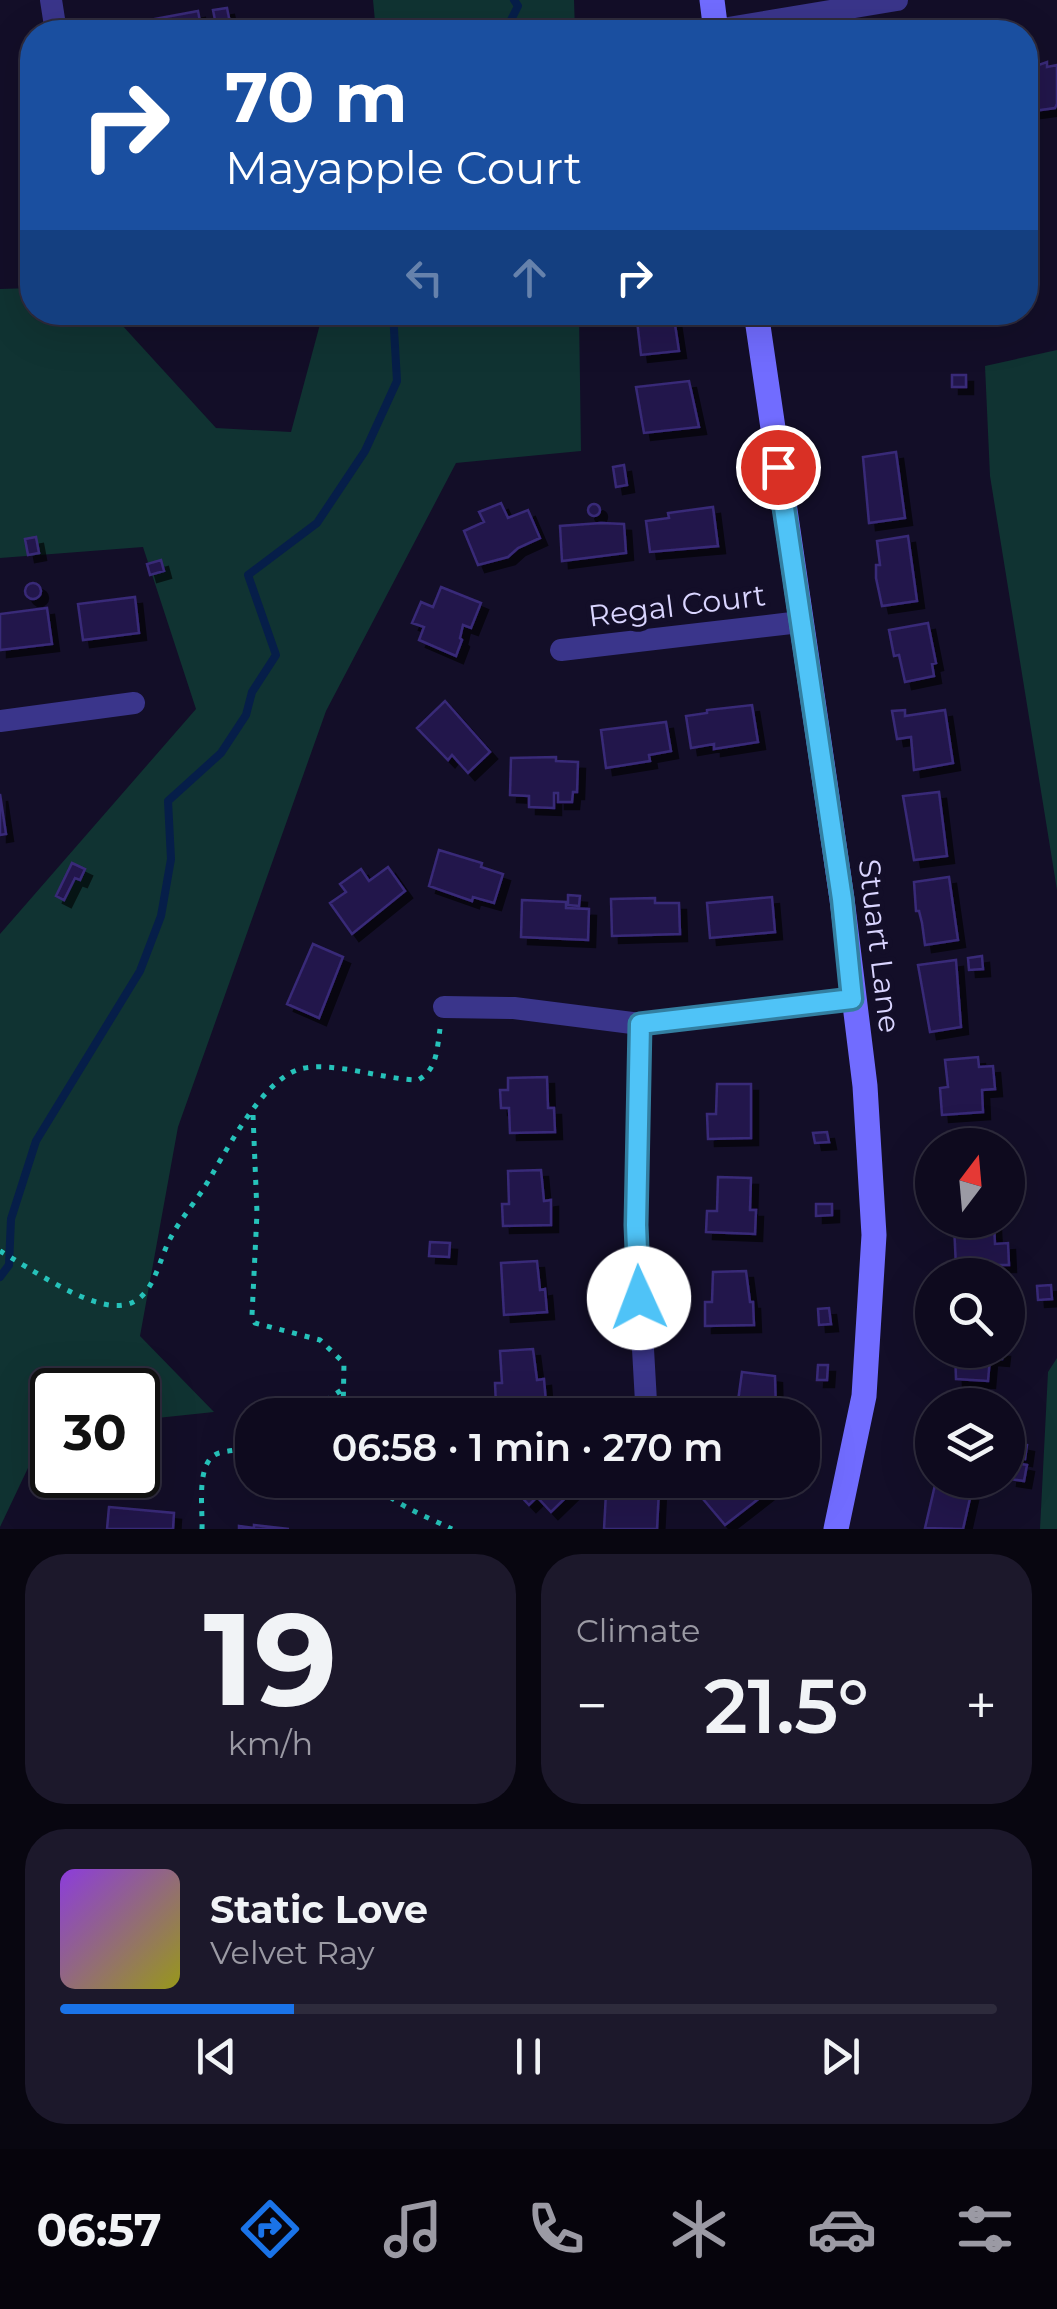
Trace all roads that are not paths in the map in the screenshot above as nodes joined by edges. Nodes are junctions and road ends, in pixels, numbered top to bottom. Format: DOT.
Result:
graph roads {
  1 [pos="897,0"];
  2 [pos="780,20"];
  3 [pos="758,325"];
  4 [pos="800,622"];
  5 [pos="561,650"];
  6 [pos="134,702"];
  7 [pos="0,721"];
  8 [pos="852,999"];
  9 [pos="444,1007"];
  10 [pos="640,1024"];
  11 [pos="646,1398"];
  12 [pos="836,1529"];
  1 -- 2 [label="street"];
  3 -- 4 [label="street, Stuart Lane"];
  4 -- 5 [label="street, Regal Court"];
  4 -- 8 [label="street, Stuart Lane"];
  6 -- 7 [label="street"];
  8 -- 10 [label="street"];
  8 -- 12 [label="street, Stuart Lane"];
  9 -- 10 [label="street"];
  10 -- 11 [label="street"];
}
